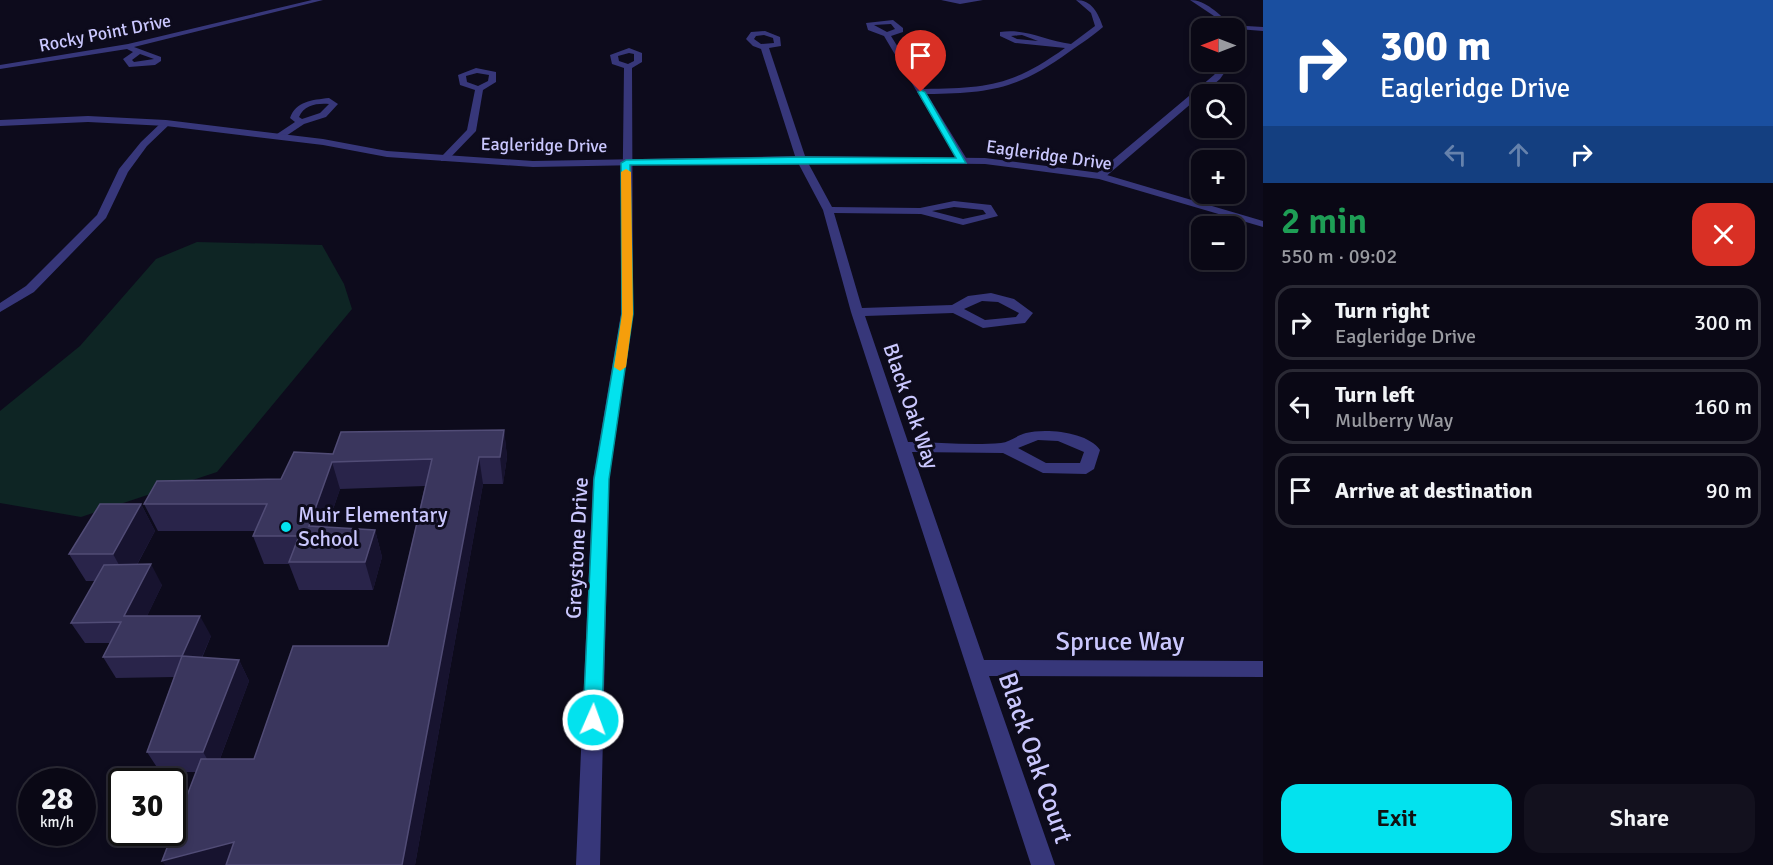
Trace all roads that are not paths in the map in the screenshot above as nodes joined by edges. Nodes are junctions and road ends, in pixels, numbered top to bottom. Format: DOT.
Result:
graph roads {
  1 [pos="320,0"];
  2 [pos="944,0"];
  3 [pos="980,0"];
  4 [pos="1079,0"];
  5 [pos="1193,0"];
  6 [pos="1220,18"];
  7 [pos="1245,28"];
  8 [pos="1263,29"];
  9 [pos="887,34"];
  10 [pos="1048,42"];
  11 [pos="128,46"];
  12 [pos="1070,46"];
  13 [pos="765,48"];
  14 [pos="137,53"];
  15 [pos="0,67"];
  16 [pos="628,67"];
  17 [pos="1221,72"];
  18 [pos="479,89"];
  19 [pos="921,92"];
  20 [pos="301,122"];
  21 [pos="0,123"];
  22 [pos="166,123"];
  23 [pos="280,136"];
  24 [pos="444,159"];
  25 [pos="801,159"];
  26 [pos="963,161"];
  27 [pos="626,163"];
  28 [pos="1100,176"];
  29 [pos="828,210"];
  30 [pos="921,211"];
  31 [pos="1263,224"];
  32 [pos="0,308"];
  33 [pos="955,309"];
  34 [pos="857,312"];
  35 [pos="904,447"];
  36 [pos="1005,448"];
  37 [pos="976,668"];
  38 [pos="1263,669"];
  39 [pos="588,865"];
  40 [pos="1043,865"];
  1 -- 11 [label="street, Rocky Point Drive"];
  2 -- 3 [label="street"];
  4 -- 12 [label="street"];
  5 -- 6 [label="street"];
  7 -- 8 [label="street"];
  9 -- 19 [label="street"];
  10 -- 10 [label="street"];
  10 -- 12 [label="street"];
  11 -- 14 [label="street"];
  11 -- 15 [label="street, Rocky Point Drive"];
  12 -- 19 [label="street"];
  13 -- 25 [label="street, Black Oak Way"];
  16 -- 27 [label="street, Greystone Drive"];
  17 -- 28 [label="street"];
  18 -- 24 [label="street"];
  19 -- 26 [label="street"];
  20 -- 23 [label="street"];
  21 -- 22 [label="street, Eagleridge Drive"];
  22 -- 23 [label="street, Eagleridge Drive"];
  22 -- 32 [label="street"];
  23 -- 24 [label="street, Eagleridge Drive"];
  24 -- 27 [label="street, Eagleridge Drive"];
  25 -- 26 [label="street, Eagleridge Drive"];
  25 -- 27 [label="street, Eagleridge Drive"];
  25 -- 29 [label="street, Black Oak Way"];
  26 -- 28 [label="street, Eagleridge Drive"];
  27 -- 39 [label="street, Greystone Drive"];
  28 -- 31 [label="street, Eagleridge Drive"];
  29 -- 30 [label="street"];
  29 -- 34 [label="street, Black Oak Way"];
  30 -- 30 [label="street"];
  33 -- 33 [label="street"];
  33 -- 34 [label="street"];
  34 -- 35 [label="street, Black Oak Way"];
  35 -- 36 [label="street"];
  35 -- 37 [label="street, Black Oak Way"];
  36 -- 36 [label="street"];
  37 -- 38 [label="street, Spruce Way"];
  37 -- 40 [label="street, Black Oak Court"];
}
